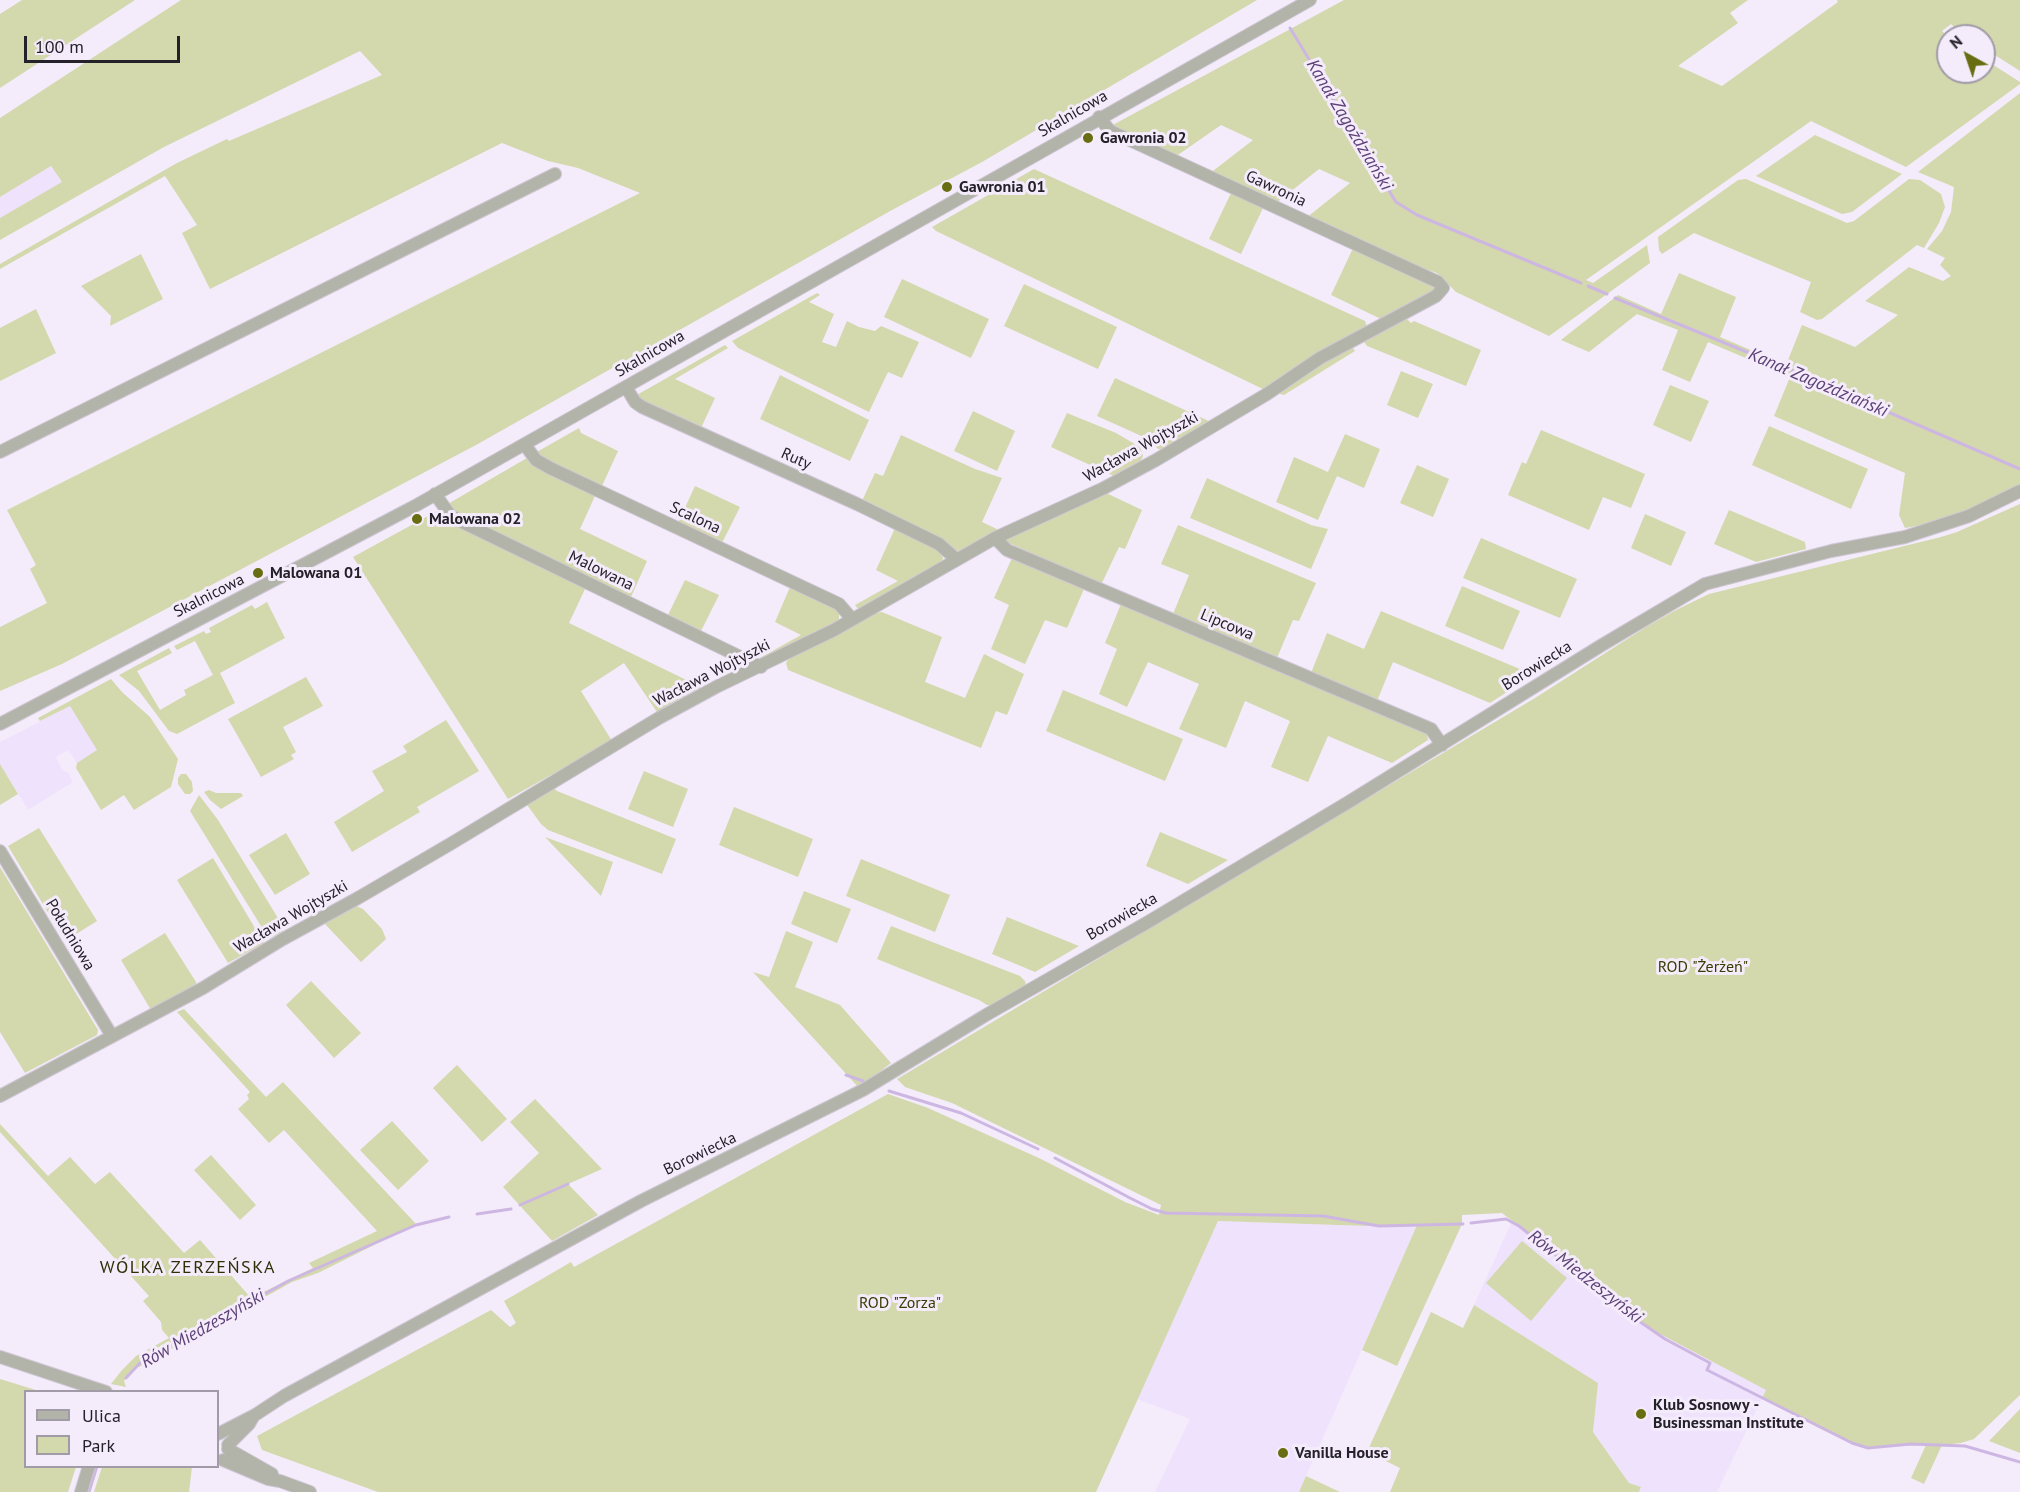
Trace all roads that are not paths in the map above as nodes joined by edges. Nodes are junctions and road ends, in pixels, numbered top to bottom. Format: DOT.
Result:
graph roads {
  1 [pos="1310,0"];
  2 [pos="1099,117"];
  3 [pos="555,174"];
  4 [pos="1443,288"];
  5 [pos="626,387"];
  6 [pos="525,445"];
  7 [pos="0,452"];
  8 [pos="2020,492"];
  9 [pos="435,494"];
  10 [pos="995,538"];
  11 [pos="956,559"];
  12 [pos="852,619"];
  13 [pos="761,667"];
  14 [pos="0,723"];
  15 [pos="1442,745"];
  16 [pos="0,851"];
  17 [pos="112,1036"];
  18 [pos="0,1096"];
  19 [pos="0,1357"];
  20 [pos="100,1390"];
  21 [pos="255,1415"];
  22 [pos="219,1432"];
  23 [pos="219,1434"];
  24 [pos="224,1454"];
  25 [pos="89,1468"];
  26 [pos="282,1485"];
  27 [pos="81,1492"];
  28 [pos="310,1492"];
  1 -- 2 [label="street, Skalnicowa"];
  2 -- 4 [label="street, Gawronia"];
  2 -- 5 [label="street, Skalnicowa"];
  3 -- 7 [label="street"];
  4 -- 10 [label="street, Wacława Wojtyszki"];
  5 -- 6 [label="street, Skalnicowa"];
  5 -- 11 [label="street, Ruty"];
  6 -- 9 [label="street, Skalnicowa"];
  6 -- 12 [label="street, Scalona"];
  8 -- 15 [label="street, Borowiecka"];
  9 -- 13 [label="street, Malowana"];
  9 -- 14 [label="street, Skalnicowa"];
  10 -- 11 [label="street, Wacława Wojtyszki"];
  10 -- 15 [label="street, Lipcowa"];
  11 -- 12 [label="street, Wacława Wojtyszki"];
  12 -- 13 [label="street, Wacława Wojtyszki"];
  13 -- 17 [label="street, Wacława Wojtyszki"];
  15 -- 21 [label="street, Borowiecka"];
  16 -- 17 [label="street, Południowa"];
  17 -- 18 [label="street, Wacława Wojtyszki"];
  19 -- 20 [label="street"];
  21 -- 22 [label="street, Borowiecka"];
  21 -- 24 [label="street, Borowiecka"];
  23 -- 24 [label="street"];
  24 -- 26 [label="street"];
  25 -- 27 [label="street"];
  26 -- 28 [label="street"];
}
